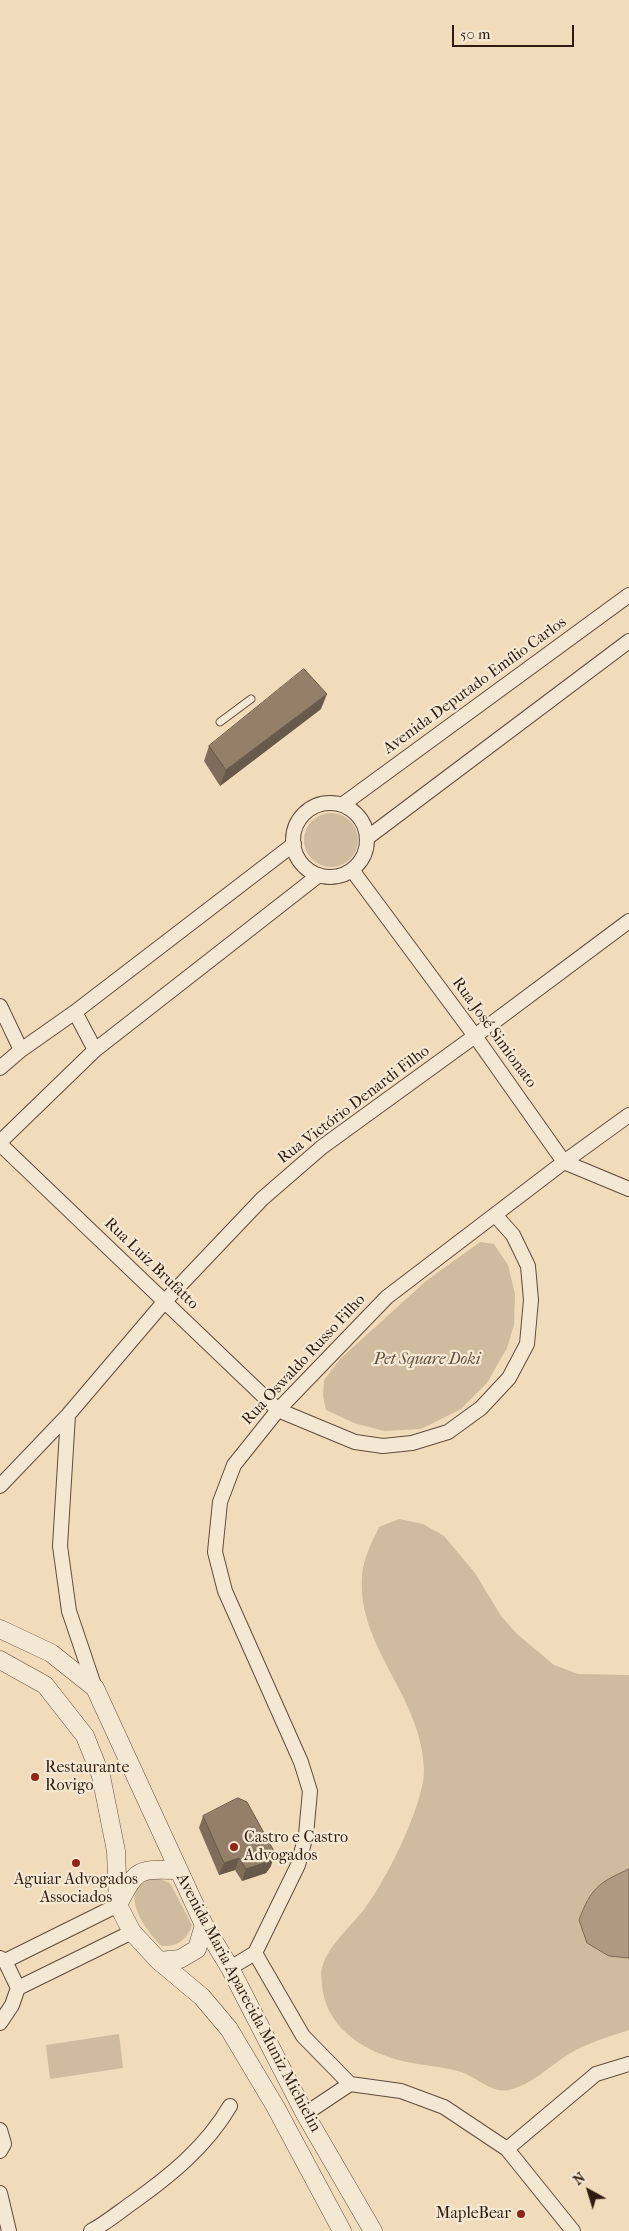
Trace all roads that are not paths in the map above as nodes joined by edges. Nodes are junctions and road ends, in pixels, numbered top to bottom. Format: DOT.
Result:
graph roads {
  1 [pos="629,595"];
  2 [pos="629,641"];
  3 [pos="251,699"];
  4 [pos="220,722"];
  5 [pos="342,805"];
  6 [pos="367,838"];
  7 [pos="294,844"];
  8 [pos="352,870"];
  9 [pos="319,875"];
  10 [pos="629,921"];
  11 [pos="0,1006"];
  12 [pos="75,1012"];
  13 [pos="475,1036"];
  14 [pos="21,1050"];
  15 [pos="95,1050"];
  16 [pos="0,1068"];
  17 [pos="629,1115"];
  18 [pos="0,1143"];
  19 [pos="564,1162"];
  20 [pos="629,1189"];
  21 [pos="496,1216"];
  22 [pos="165,1301"];
  23 [pos="278,1410"];
  24 [pos="68,1415"];
  25 [pos="0,1486"];
  26 [pos="0,1629"];
  27 [pos="0,1660"];
  28 [pos="95,1688"];
  29 [pos="178,1870"];
  30 [pos="118,1904"];
  31 [pos="204,1925"];
  32 [pos="132,1932"];
  33 [pos="256,1953"];
  34 [pos="3,1959"];
  35 [pos="159,1961"];
  36 [pos="230,1968"];
  37 [pos="18,1988"];
  38 [pos="0,2023"];
  39 [pos="629,2064"];
  40 [pos="350,2084"];
  41 [pos="230,2106"];
  42 [pos="305,2114"];
  43 [pos="0,2130"];
  44 [pos="507,2149"];
  45 [pos="0,2151"];
  46 [pos="0,2192"];
  47 [pos="9,2231"];
  48 [pos="91,2231"];
  49 [pos="342,2231"];
  50 [pos="373,2231"];
  51 [pos="573,2231"];
  1 -- 5 [label="street, Avenida Deputado Emílio Carlos"];
  2 -- 6 [label="street"];
  3 -- 4 [label="lane"];
  5 -- 6 [label="street"];
  5 -- 7 [label="street"];
  6 -- 8 [label="street"];
  7 -- 9 [label="street"];
  7 -- 12 [label="street"];
  8 -- 9 [label="street"];
  8 -- 13 [label="street, Rua José Simionato"];
  9 -- 15 [label="street"];
  10 -- 13 [label="street, Rua Victório Denardi Filho"];
  11 -- 14 [label="street"];
  12 -- 14 [label="street"];
  12 -- 15 [label="street"];
  13 -- 19 [label="street, Rua José Simionato"];
  13 -- 22 [label="street, Rua Victório Denardi Filho"];
  14 -- 16 [label="street"];
  15 -- 18 [label="street"];
  17 -- 19 [label="street, Rua Oswaldo Russo Filho"];
  18 -- 22 [label="street, Rua Luiz Brufatto"];
  19 -- 20 [label="street"];
  19 -- 21 [label="street, Rua Oswaldo Russo Filho"];
  21 -- 23 [label="street, Rua Oswaldo Russo Filho"];
  21 -- 23 [label="street"];
  22 -- 23 [label="street, Rua Luiz Brufatto"];
  22 -- 24 [label="street, Rua Victório Denardi Filho"];
  23 -- 33 [label="street, Rua Oswaldo Russo Filho"];
  24 -- 25 [label="street, Rua Victório Denardi Filho"];
  24 -- 28 [label="street"];
  26 -- 28 [label="street"];
  27 -- 30 [label="street, Avenida Maria Aparecida Muniz Michielin"];
  28 -- 29 [label="street, Avenida Maria Aparecida Muniz Michielin"];
  29 -- 30 [label="street"];
  29 -- 31 [label="street, Avenida Maria Aparecida Muniz Michielin"];
  30 -- 32 [label="street, Avenida Maria Aparecida Muniz Michielin"];
  30 -- 34 [label="street"];
  31 -- 35 [label="street"];
  31 -- 36 [label="street, Avenida Maria Aparecida Muniz Michielin"];
  32 -- 35 [label="street, Avenida Maria Aparecida Muniz Michielin"];
  32 -- 37 [label="street"];
  33 -- 36 [label="street"];
  33 -- 40 [label="street"];
  34 -- 37 [label="street"];
  35 -- 49 [label="street, Avenida Maria Aparecida Muniz Michielin"];
  36 -- 42 [label="street, Avenida Maria Aparecida Muniz Michielin"];
  37 -- 38 [label="street"];
  39 -- 44 [label="street"];
  40 -- 42 [label="street"];
  40 -- 44 [label="street"];
  41 -- 48 [label="street"];
  42 -- 50 [label="street, Avenida Maria Aparecida Muniz Michielin"];
  43 -- 45 [label="street"];
  44 -- 51 [label="street"];
  46 -- 47 [label="street"];
}
